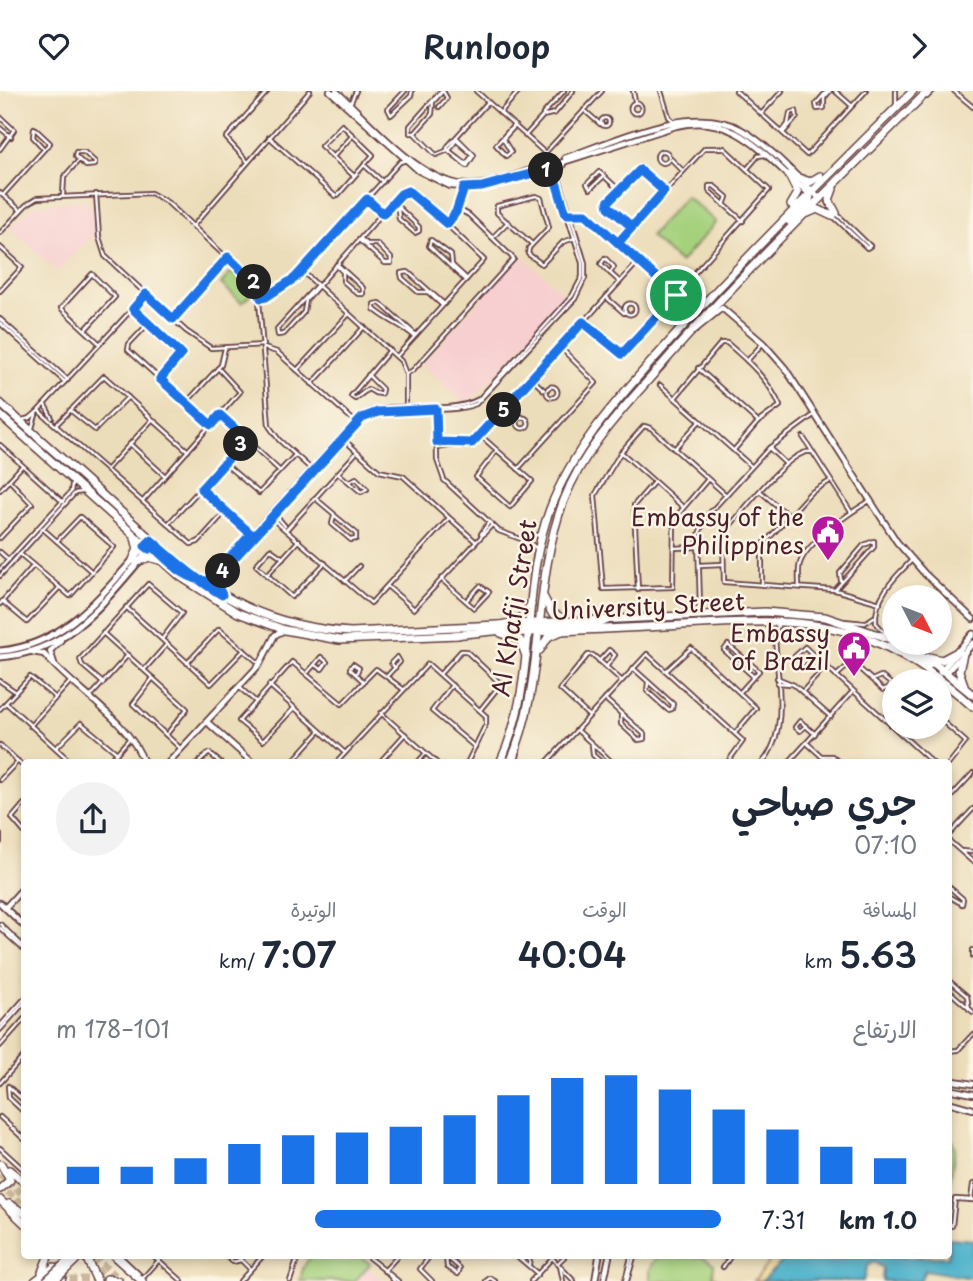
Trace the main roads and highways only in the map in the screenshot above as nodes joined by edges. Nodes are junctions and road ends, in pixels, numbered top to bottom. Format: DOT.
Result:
graph roads {
  1 [pos="913,91"];
  2 [pos="928,91"];
  3 [pos="863,140"];
  4 [pos="830,172"];
  5 [pos="838,179"];
  6 [pos="813,195"];
  7 [pos="787,213"];
  8 [pos="801,216"];
  9 [pos="770,247"];
  10 [pos="0,403"];
  11 [pos="0,415"];
  12 [pos="547,516"];
  13 [pos="115,519"];
  14 [pos="132,534"];
  15 [pos="150,543"];
  16 [pos="161,560"];
  17 [pos="135,561"];
  18 [pos="543,595"];
  19 [pos="533,601"];
  20 [pos="612,618"];
  21 [pos="570,621"];
  22 [pos="535,627"];
  23 [pos="499,629"];
  24 [pos="564,631"];
  25 [pos="973,633"];
  26 [pos="454,635"];
  27 [pos="882,636"];
  28 [pos="973,643"];
  29 [pos="0,651"];
  30 [pos="960,653"];
  31 [pos="922,655"];
  32 [pos="0,657"];
  33 [pos="537,657"];
  34 [pos="527,663"];
  35 [pos="932,669"];
  36 [pos="937,669"];
  37 [pos="945,669"];
  38 [pos="952,680"];
  39 [pos="952,685"];
  40 [pos="966,688"];
  41 [pos="533,690"];
  42 [pos="973,695"];
  43 [pos="973,708"];
  44 [pos="501,759"];
  45 [pos="512,759"];
  46 [pos="1,1163"];
  47 [pos="21,1180"];
  48 [pos="0,1189"];
  49 [pos="0,1199"];
  50 [pos="21,1211"];
  51 [pos="21,1220"];
  52 [pos="47,1259"];
  53 [pos="74,1259"];
  54 [pos="74,1259"];
  55 [pos="75,1259"];
  56 [pos="87,1259"];
  57 [pos="123,1259"];
  58 [pos="107,1279"];
  59 [pos="144,1280"];
  60 [pos="34,1281"];
  61 [pos="46,1281"];
  62 [pos="54,1281"];
  63 [pos="61,1281"];
  64 [pos="97,1281"];
  65 [pos="118,1281"];
  1 -- 3 [label="main road, Al Khafji Street"];
  2 -- 5 [label="main road, Al Khafji Street"];
  3 -- 4 [label="main road, Al Khafji Street"];
  3 -- 6 [label="main road"];
  4 -- 6 [label="main road, Al Khafji Street"];
  4 -- 7 [label="main road"];
  5 -- 6 [label="main road, Al Khafji Street"];
  5 -- 8 [label="main road"];
  6 -- 7 [label="main road, Al Khafji Street"];
  6 -- 8 [label="main road, Al Khafji Street"];
  6 -- 9 [label="main road"];
  7 -- 12 [label="main road, Al Khafji Street"];
  8 -- 9 [label="main road, Al Khafji Street"];
  9 -- 18 [label="main road, Al Khafji Street"];
  10 -- 15 [label="main road, University Street"];
  11 -- 13 [label="main road, University Street"];
  12 -- 19 [label="main road, Al Khafji Street"];
  12 -- 22 [label="main road"];
  13 -- 14 [label="main road, University Street"];
  13 -- 15 [label="main road"];
  14 -- 15 [label="main road, University Street"];
  14 -- 17 [label="main road"];
  15 -- 16 [label="main road, University Street"];
  15 -- 17 [label="main road"];
  15 -- 23 [label="main road, University Street"];
  16 -- 17 [label="main road"];
  16 -- 26 [label="main road, University Street"];
  17 -- 29 [label="main road"];
  17 -- 32 [label="main road"];
  18 -- 21 [label="main road"];
  18 -- 22 [label="main road, Al Khafji Street"];
  19 -- 22 [label="main road, Al Khafji Street"];
  19 -- 23 [label="main road"];
  20 -- 21 [label="main road, University Street"];
  20 -- 22 [label="main road"];
  20 -- 27 [label="main road, University Street"];
  21 -- 22 [label="main road, University Street"];
  22 -- 23 [label="main road, University Street"];
  22 -- 24 [label="main road, University Street"];
  22 -- 26 [label="main road"];
  22 -- 33 [label="main road, Al Khafji Street"];
  22 -- 34 [label="main road, Al Khafji Street"];
  22 -- 41 [label="main road"];
  23 -- 26 [label="main road, University Street"];
  23 -- 34 [label="main road"];
  24 -- 33 [label="main road"];
  24 -- 35 [label="main road, University Street"];
  25 -- 30 [label="main road"];
  28 -- 30 [label="main road"];
  30 -- 31 [label="main road"];
  30 -- 37 [label="main road"];
  30 -- 40 [label="main road"];
  31 -- 36 [label="main road, University Street"];
  33 -- 41 [label="main road, Al Khafji Street"];
  34 -- 44 [label="main road, Al Khafji Street"];
  38 -- 40 [label="main road, University Street"];
  39 -- 43 [label="main road, University Street"];
  40 -- 42 [label="main road, University Street"];
  41 -- 45 [label="main road, Al Khafji Street"];
  46 -- 47 [label="main road"];
  46 -- 48 [label="main road"];
  49 -- 50 [label="main road"];
  49 -- 51 [label="main road"];
  52 -- 60 [label="main road"];
  53 -- 61 [label="main road, bridge"];
  54 -- 62 [label="main road, bridge"];
  55 -- 63 [label="main road"];
  56 -- 64 [label="main road"];
  57 -- 59 [label="main road"];
  58 -- 65 [label="main road"];
  60 -- 63 [label="main road"];
}
